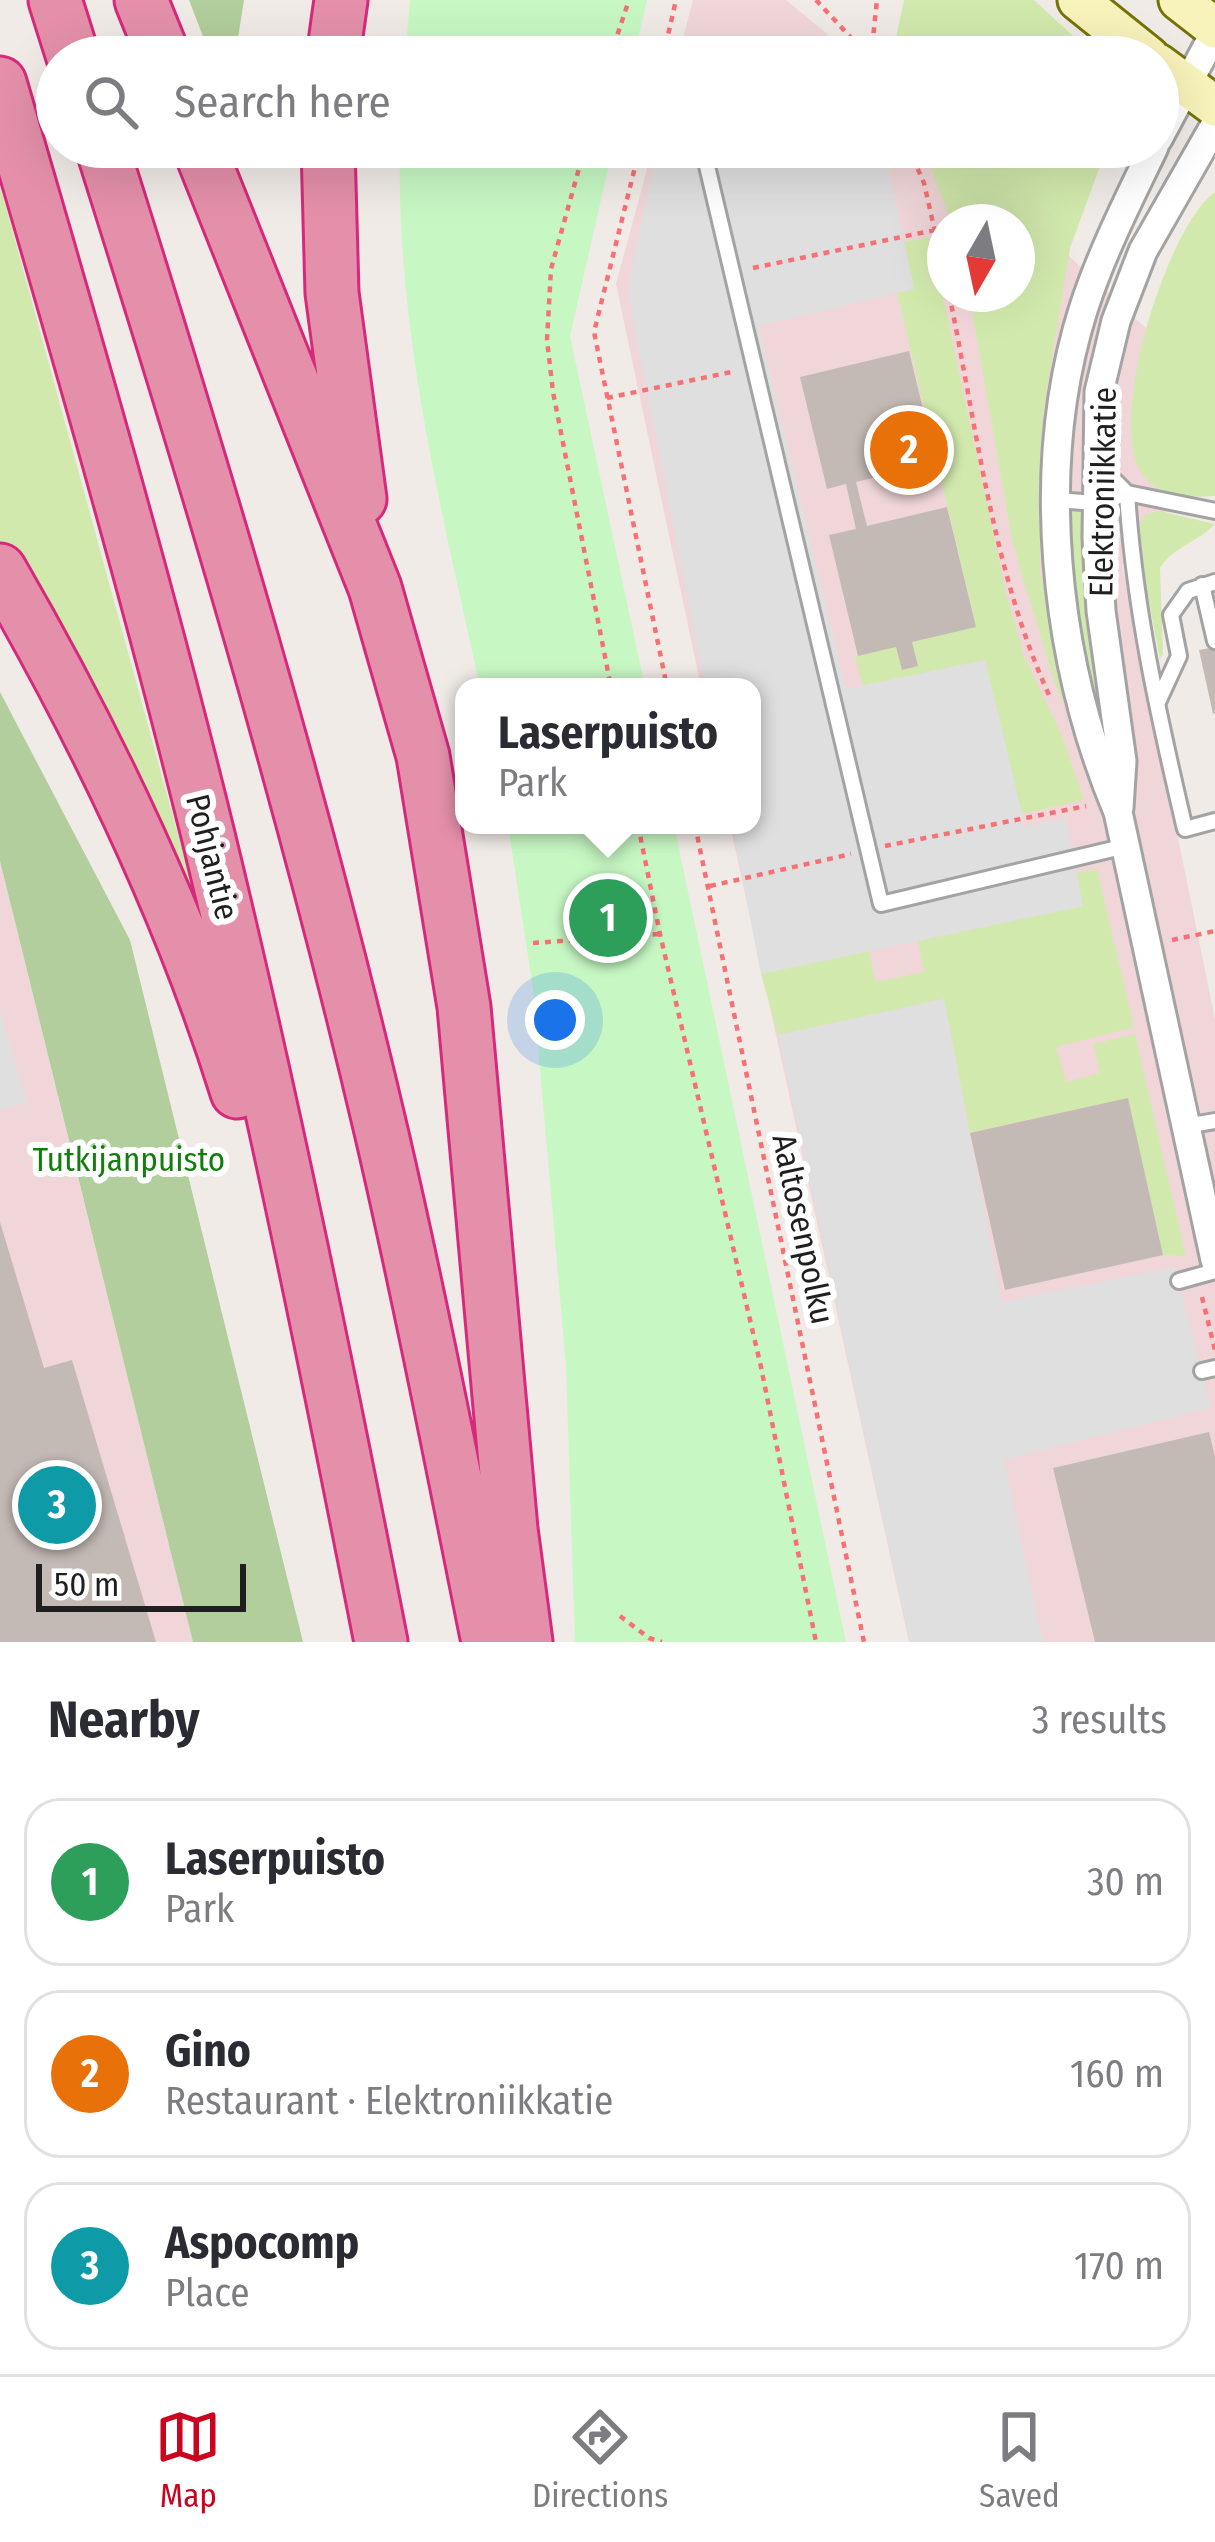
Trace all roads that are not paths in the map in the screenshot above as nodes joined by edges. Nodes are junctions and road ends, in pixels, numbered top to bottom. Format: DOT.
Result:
graph roads {
  1 [pos="55,0"];
  2 [pos="141,0"];
  3 [pos="341,0"];
  4 [pos="1078,0"];
  5 [pos="1179,0"];
  6 [pos="1215,30"];
  7 [pos="66,36"];
  8 [pos="156,36"];
  9 [pos="337,36"];
  10 [pos="1123,36"];
  11 [pos="0,83"];
  12 [pos="1187,85"];
  13 [pos="1215,125"];
  14 [pos="109,168"];
  15 [pos="208,168"];
  16 [pos="329,168"];
  17 [pos="708,168"];
  18 [pos="1145,168"];
  19 [pos="1098,464"];
  20 [pos="1127,493"];
  21 [pos="1055,500"];
  22 [pos="1097,503"];
  23 [pos="1215,511"];
  24 [pos="0,570"];
  25 [pos="1208,584"];
  26 [pos="375,588"];
  27 [pos="1215,641"];
  28 [pos="1156,705"];
  29 [pos="1105,808"];
  30 [pos="1215,821"];
  31 [pos="1126,846"];
  32 [pos="1215,1120"];
  33 [pos="1186,1126"];
  34 [pos="1208,1187"];
  35 [pos="1215,1260"];
  36 [pos="1215,1271"];
  37 [pos="1179,1281"];
  38 [pos="342,1444"];
  39 [pos="381,1642"];
  40 [pos="488,1642"];
  41 [pos="526,1642"];
  1 -- 7 [label="highway"];
  2 -- 8 [label="highway"];
  3 -- 9 [label="highway"];
  4 -- 10 [label="main road"];
  5 -- 6 [label="main road"];
  6 -- 12 [label="street, Elektroniikkatie"];
  11 -- 38 [label="highway, Pohjantie"];
  13 -- 19 [label="street, Elektroniikkatie"];
  14 -- 40 [label="highway"];
  15 -- 26 [label="highway"];
  16 -- 26 [label="highway"];
  17 -- 31 [label="lane"];
  18 -- 21 [label="street, Elektroniikkatie"];
  19 -- 20 [label="lane"];
  19 -- 22 [label="street, Elektroniikkatie"];
  20 -- 22 [label="lane"];
  20 -- 23 [label="lane"];
  20 -- 28 [label="lane"];
  21 -- 22 [label="lane"];
  21 -- 29 [label="street, Elektroniikkatie"];
  22 -- 29 [label="street, Elektroniikkatie"];
  24 -- 38 [label="highway"];
  25 -- 27 [label="lane"];
  25 -- 28 [label="lane"];
  26 -- 41 [label="highway"];
  28 -- 30 [label="lane"];
  29 -- 31 [label="street, Elektroniikkatie"];
  31 -- 33 [label="street, Elektroniikkatie"];
  32 -- 33 [label="lane"];
  33 -- 34 [label="street, Elektroniikkatie"];
  34 -- 35 [label="street, Elektroniikkatie"];
  36 -- 37 [label="lane"];
  38 -- 39 [label="highway, Pohjantie"];
}
